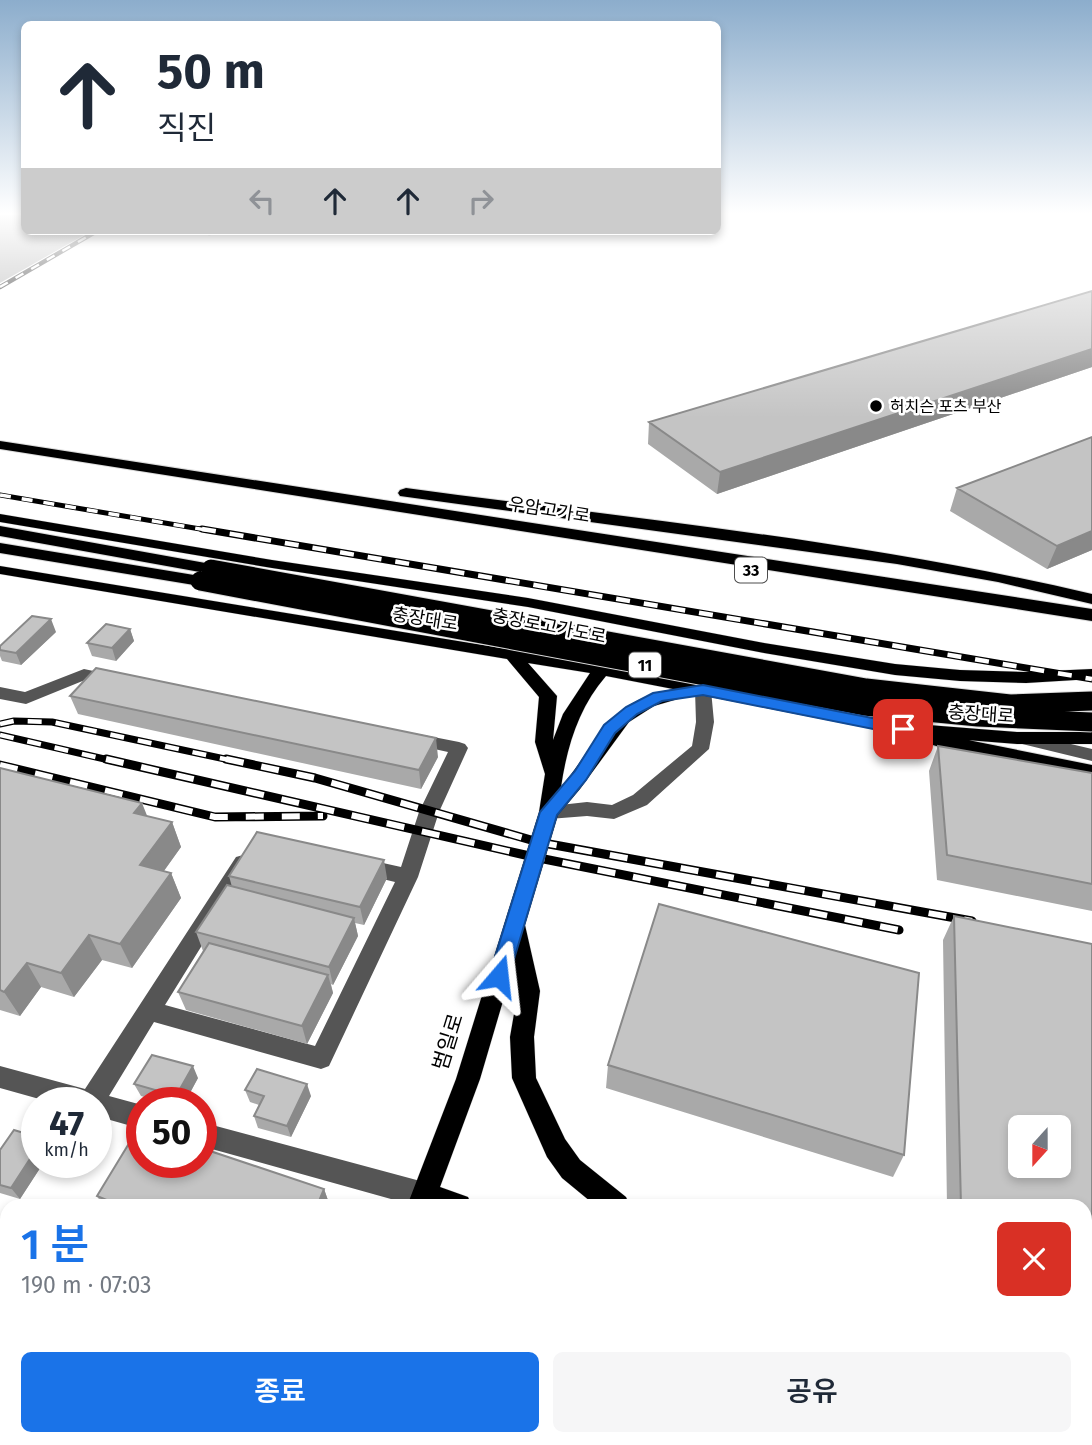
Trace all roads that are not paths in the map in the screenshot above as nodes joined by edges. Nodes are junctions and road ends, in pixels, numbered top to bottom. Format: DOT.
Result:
graph roads {
  1 [pos="0,435"];
  2 [pos="0,445"];
  3 [pos="318,489"];
  4 [pos="0,518"];
  5 [pos="23,522"];
  6 [pos="0,531"];
  7 [pos="0,548"];
  8 [pos="0,570"];
  9 [pos="206,575"];
  10 [pos="1092,601"];
  11 [pos="571,611"];
  12 [pos="1092,615"];
  13 [pos="1092,625"];
  14 [pos="666,630"];
  15 [pos="511,654"];
  16 [pos="556,662"];
  17 [pos="602,670"];
  18 [pos="1092,674"];
  19 [pos="124,682"];
  20 [pos="703,690"];
  21 [pos="0,693"];
  22 [pos="1092,701"];
  23 [pos="1092,722"];
  24 [pos="903,729"];
  25 [pos="392,734"];
  26 [pos="1017,738"];
  27 [pos="1092,738"];
  28 [pos="1092,755"];
  29 [pos="552,771"];
  30 [pos="1092,773"];
  31 [pos="549,812"];
  32 [pos="256,842"];
  33 [pos="344,862"];
  34 [pos="408,877"];
  35 [pos="515,924"];
  36 [pos="149,1011"];
  37 [pos="0,1077"];
  38 [pos="36,1087"];
  39 [pos="100,1087"];
  40 [pos="217,1139"];
  41 [pos="419,1199"];
  42 [pos="422,1199"];
  43 [pos="608,1199"];
  1 -- 3 [label="highway, 우암고가로"];
  2 -- 3 [label="highway, 우암고가로"];
  3 -- 10 [label="highway, 우암고가로"];
  3 -- 10 [label="highway"];
  3 -- 12 [label="highway, 우암고가로"];
  3 -- 13 [label="highway, 33"];
  4 -- 5 [label="highway"];
  5 -- 11 [label="main road, 충장대로"];
  6 -- 9 [label="highway, 충장로고가도로 / 11"];
  7 -- 9 [label="highway, 충장로고가도로 / 11"];
  8 -- 15 [label="main road, 충장대로"];
  9 -- 22 [label="highway, 충장로고가도로 / 11, bridge"];
  9 -- 23 [label="highway, 충장로고가도로 / 11, bridge"];
  11 -- 14 [label="main road, 충장대로"];
  11 -- 16 [label="main road"];
  14 -- 17 [label="main road"];
  14 -- 18 [label="main road, 충장대로"];
  15 -- 16 [label="main road, 충장대로"];
  15 -- 29 [label="main road"];
  16 -- 17 [label="main road, 충장대로"];
  17 -- 20 [label="main road, 충장대로"];
  17 -- 29 [label="main road"];
  19 -- 21 [label="street"];
  20 -- 24 [label="main road, 충장대로"];
  20 -- 31 [label="main road"];
  20 -- 31 [label="street"];
  24 -- 26 [label="main road, 충장대로"];
  24 -- 30 [label="highway"];
  25 -- 34 [label="street"];
  26 -- 27 [label="main road, 충장대로"];
  26 -- 28 [label="street"];
  29 -- 31 [label="main road"];
  31 -- 35 [label="main road, 범일로"];
  32 -- 36 [label="street"];
  33 -- 34 [label="street"];
  34 -- 36 [label="street"];
  35 -- 42 [label="main road, 범일로"];
  35 -- 43 [label="main road"];
  36 -- 39 [label="street"];
  37 -- 38 [label="street"];
  40 -- 41 [label="street"];
}
